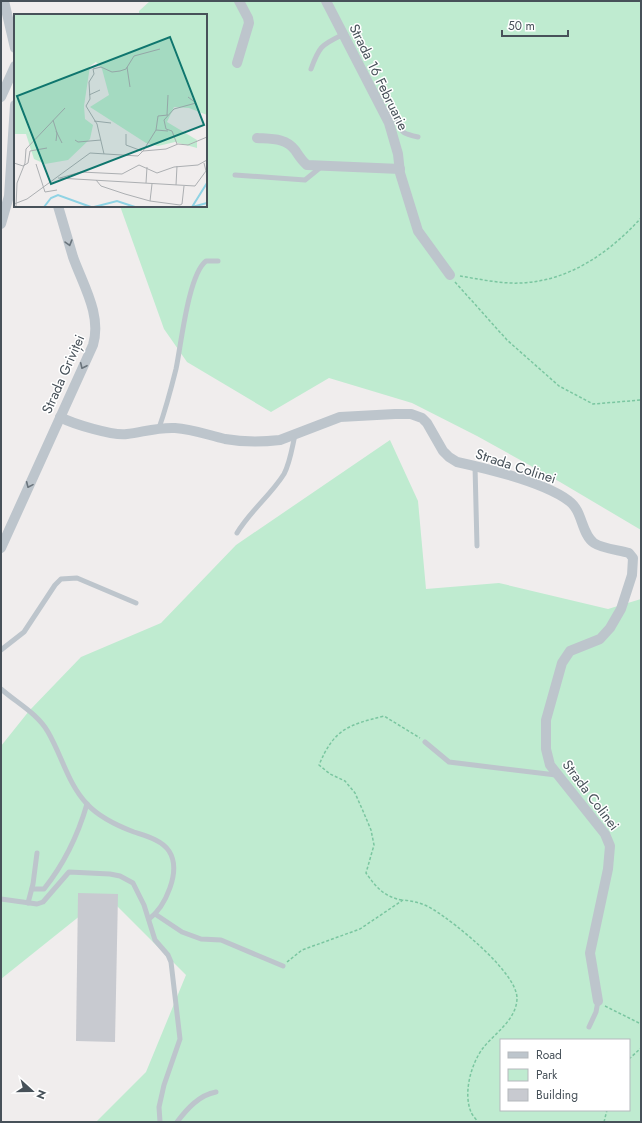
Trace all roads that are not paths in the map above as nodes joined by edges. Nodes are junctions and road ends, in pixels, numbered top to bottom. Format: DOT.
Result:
graph roads {
  1 [pos="4,1"];
  2 [pos="239,1"];
  3 [pos="326,1"];
  4 [pos="342,35"];
  5 [pos="14,44"];
  6 [pos="237,63"];
  7 [pos="14,68"];
  8 [pos="310,69"];
  9 [pos="1,97"];
  10 [pos="383,113"];
  11 [pos="14,120"];
  12 [pos="418,137"];
  13 [pos="257,138"];
  14 [pos="322,166"];
  15 [pos="400,169"];
  16 [pos="234,175"];
  17 [pos="58,207"];
  18 [pos="1,224"];
  19 [pos="218,261"];
  20 [pos="450,275"];
  21 [pos="60,417"];
  22 [pos="159,428"];
  23 [pos="295,434"];
  24 [pos="475,466"];
  25 [pos="237,533"];
  26 [pos="477,546"];
  27 [pos="1,548"];
  28 [pos="136,602"];
  29 [pos="1,650"];
  30 [pos="1,689"];
  31 [pos="425,742"];
  32 [pos="556,775"];
  33 [pos="87,804"];
  34 [pos="37,853"];
  35 [pos="32,889"];
  36 [pos="1,899"];
  37 [pos="28,903"];
  38 [pos="155,914"];
  39 [pos="148,919"];
  40 [pos="283,966"];
  41 [pos="598,1001"];
  42 [pos="589,1027"];
  43 [pos="216,1092"];
  44 [pos="160,1122"];
  45 [pos="177,1122"];
  1 -- 5 [label="street"];
  2 -- 6 [label="street"];
  3 -- 4 [label="street, Strada 16 Februarie"];
  4 -- 8 [label="lane"];
  4 -- 10 [label="street, Strada 16 Februarie"];
  7 -- 9 [label="street"];
  10 -- 12 [label="lane"];
  10 -- 15 [label="street, Strada 16 Februarie"];
  11 -- 18 [label="street"];
  13 -- 14 [label="street"];
  14 -- 15 [label="street"];
  14 -- 16 [label="lane"];
  15 -- 20 [label="street, Strada 16 Februarie"];
  17 -- 21 [label="street, Strada Griviței, one-way"];
  19 -- 22 [label="lane"];
  21 -- 22 [label="street, Strada Colinei"];
  21 -- 27 [label="street, Strada Griviței, one-way"];
  22 -- 23 [label="street, Strada Colinei"];
  23 -- 24 [label="street, Strada Colinei"];
  23 -- 25 [label="lane"];
  24 -- 26 [label="lane"];
  24 -- 32 [label="street, Strada Colinei"];
  28 -- 29 [label="lane"];
  30 -- 33 [label="lane"];
  31 -- 32 [label="lane"];
  32 -- 41 [label="street, Strada Colinei"];
  33 -- 35 [label="lane"];
  33 -- 38 [label="lane"];
  34 -- 35 [label="lane"];
  35 -- 37 [label="lane"];
  36 -- 37 [label="lane"];
  37 -- 39 [label="lane"];
  38 -- 39 [label="lane"];
  38 -- 40 [label="lane"];
  39 -- 44 [label="lane"];
  41 -- 42 [label="lane"];
  43 -- 45 [label="lane"];
}
